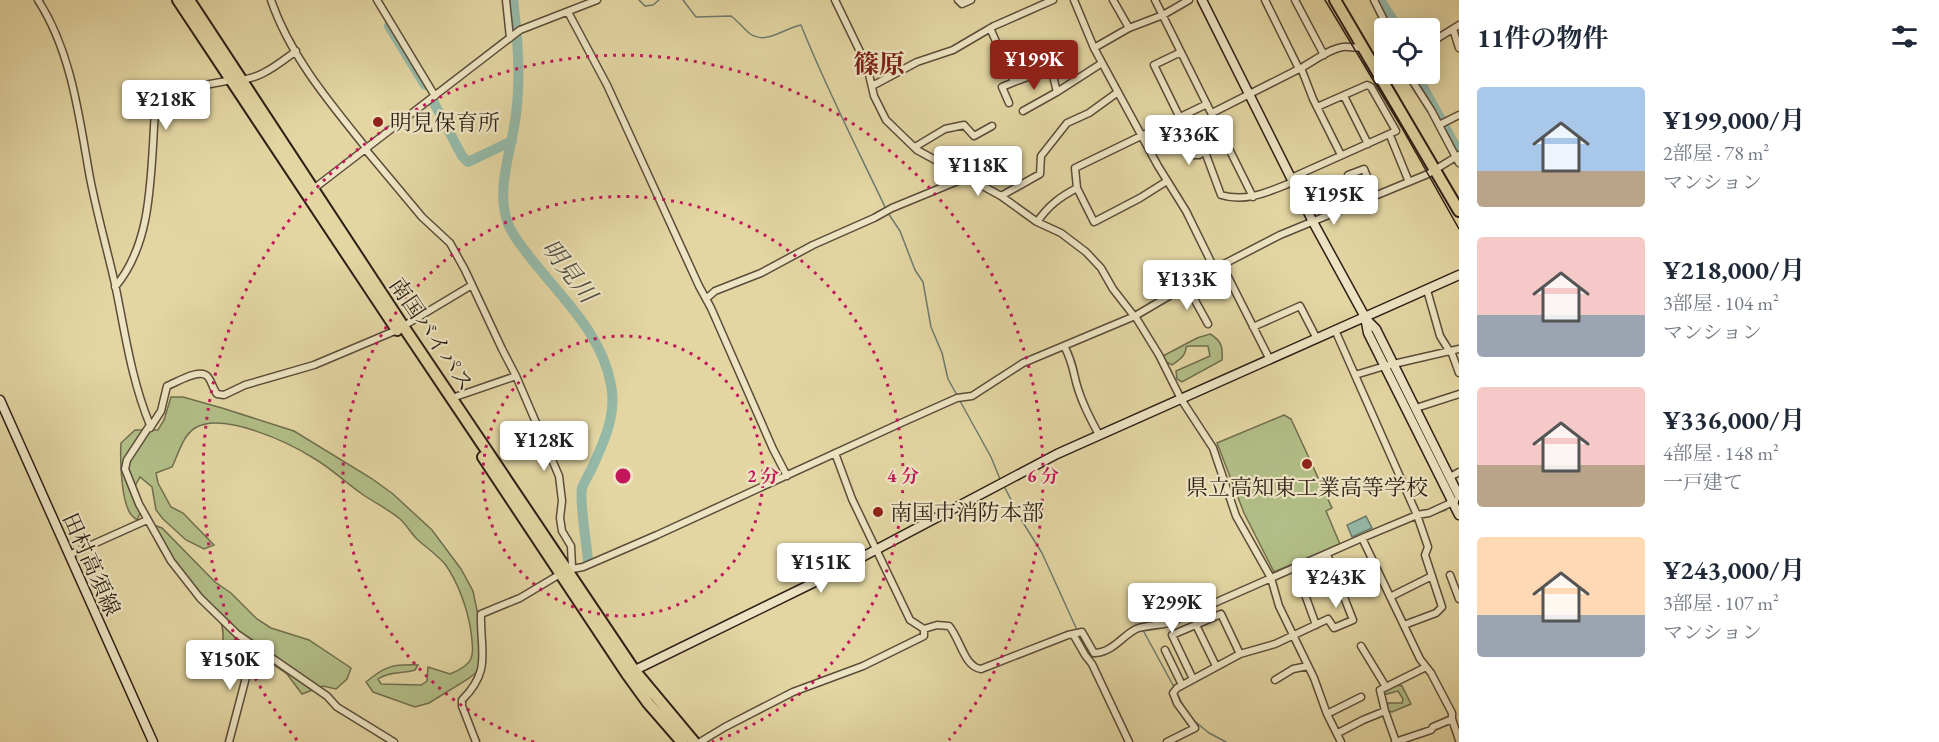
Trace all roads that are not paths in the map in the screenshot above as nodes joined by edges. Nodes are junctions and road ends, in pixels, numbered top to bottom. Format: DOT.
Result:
graph roads {
  1 [pos="38,0"];
  2 [pos="178,0"];
  3 [pos="189,0"];
  4 [pos="272,0"];
  5 [pos="377,0"];
  6 [pos="507,0"];
  7 [pos="597,0"];
  8 [pos="835,0"];
  9 [pos="958,0"];
  10 [pos="971,0"];
  11 [pos="1053,0"];
  12 [pos="1074,0"];
  13 [pos="1113,0"];
  14 [pos="1155,0"];
  15 [pos="1189,0"];
  16 [pos="1202,0"];
  17 [pos="1265,0"];
  18 [pos="1295,0"];
  19 [pos="1335,0"];
  20 [pos="1374,0"];
  21 [pos="568,12"];
  22 [pos="1163,15"];
  23 [pos="1383,18"];
  24 [pos="1456,27"];
  25 [pos="990,28"];
  26 [pos="1128,28"];
  27 [pos="512,37"];
  28 [pos="1440,37"];
  29 [pos="1363,47"];
  30 [pos="1094,48"];
  31 [pos="1459,48"];
  32 [pos="296,51"];
  33 [pos="1181,52"];
  34 [pos="1324,55"];
  35 [pos="1102,63"];
  36 [pos="1300,68"];
  37 [pos="237,81"];
  38 [pos="1014,82"];
  39 [pos="1414,84"];
  40 [pos="873,86"];
  41 [pos="1057,92"];
  42 [pos="1118,93"];
  43 [pos="1249,93"];
  44 [pos="435,96"];
  45 [pos="1344,96"];
  46 [pos="1009,103"];
  47 [pos="1207,104"];
  48 [pos="1317,107"];
  49 [pos="1023,111"];
  50 [pos="1212,113"];
  51 [pos="1459,115"];
  52 [pos="1180,118"];
  53 [pos="1168,124"];
  54 [pos="1439,125"];
  55 [pos="992,126"];
  56 [pos="1142,136"];
  57 [pos="1391,138"];
  58 [pos="1225,140"];
  59 [pos="1368,144"];
  60 [pos="915,147"];
  61 [pos="367,149"];
  62 [pos="1205,152"];
  63 [pos="1341,155"];
  64 [pos="1458,158"];
  65 [pos="1436,169"];
  66 [pos="1348,175"];
  67 [pos="965,178"];
  68 [pos="1167,180"];
  69 [pos="1292,180"];
  70 [pos="1410,182"];
  71 [pos="1077,188"];
  72 [pos="310,192"];
  73 [pos="1001,196"];
  74 [pos="1375,196"];
  75 [pos="1253,197"];
  76 [pos="1459,210"];
  77 [pos="1037,222"];
  78 [pos="1313,222"];
  79 [pos="1222,265"];
  80 [pos="1215,270"];
  81 [pos="1459,276"];
  82 [pos="472,285"];
  83 [pos="1187,286"];
  84 [pos="115,287"];
  85 [pos="1427,290"];
  86 [pos="706,299"];
  87 [pos="1135,316"];
  88 [pos="1365,317"];
  89 [pos="1208,324"];
  90 [pos="1253,327"];
  91 [pos="400,328"];
  92 [pos="1335,330"];
  93 [pos="1317,339"];
  94 [pos="1065,345"];
  95 [pos="1459,349"];
  96 [pos="1450,351"];
  97 [pos="1270,360"];
  98 [pos="1389,365"];
  99 [pos="1459,373"];
  100 [pos="1355,375"];
  101 [pos="516,376"];
  102 [pos="1459,394"];
  103 [pos="452,398"];
  104 [pos="1180,399"];
  105 [pos="0,400"];
  106 [pos="1416,408"];
  107 [pos="150,428"];
  108 [pos="1099,435"];
  109 [pos="835,453"];
  110 [pos="1459,472"];
  111 [pos="787,476"];
  112 [pos="1450,477"];
  113 [pos="1457,499"];
  114 [pos="1417,515"];
  115 [pos="1459,515"];
  116 [pos="147,520"];
  117 [pos="1362,538"];
  118 [pos="876,549"];
  119 [pos="1327,554"];
  120 [pos="69,555"];
  121 [pos="1295,567"];
  122 [pos="566,570"];
  123 [pos="1450,575"];
  124 [pos="1432,576"];
  125 [pos="1271,578"];
  126 [pos="1390,597"];
  127 [pos="1459,599"];
  128 [pos="1196,625"];
  129 [pos="1316,625"];
  130 [pos="1404,625"];
  131 [pos="924,629"];
  132 [pos="1073,634"];
  133 [pos="1293,636"];
  134 [pos="1361,646"];
  135 [pos="254,647"];
  136 [pos="1165,650"];
  137 [pos="1240,654"];
  138 [pos="1216,666"];
  139 [pos="1308,666"];
  140 [pos="1426,667"];
  141 [pos="631,672"];
  142 [pos="1193,679"];
  143 [pos="1275,680"];
  144 [pos="1182,685"];
  145 [pos="1386,687"];
  146 [pos="1361,697"];
  147 [pos="1385,711"];
  148 [pos="1327,714"];
  149 [pos="1455,714"];
  150 [pos="1338,733"];
  151 [pos="1459,740"];
  152 [pos="153,742"];
  153 [pos="229,742"];
  154 [pos="394,742"];
  155 [pos="476,742"];
  156 [pos="682,742"];
  157 [pos="694,742"];
  158 [pos="700,742"];
  159 [pos="1129,742"];
  160 [pos="1167,742"];
  161 [pos="1341,742"];
  162 [pos="1396,742"];
  1 -- 84 [label="street"];
  2 -- 37 [label="highway, 南国バイパス"];
  3 -- 37 [label="highway, 南国バイパス"];
  4 -- 32 [label="street"];
  5 -- 44 [label="street"];
  6 -- 27 [label="street"];
  7 -- 21 [label="street"];
  8 -- 40 [label="street"];
  9 -- 10 [label="street"];
  11 -- 25 [label="street"];
  12 -- 30 [label="street"];
  13 -- 26 [label="street"];
  14 -- 22 [label="street"];
  15 -- 22 [label="street"];
  16 -- 43 [label="street"];
  17 -- 36 [label="street"];
  18 -- 34 [label="street"];
  19 -- 29 [label="highway"];
  20 -- 23 [label="street"];
  21 -- 27 [label="street"];
  21 -- 86 [label="street"];
  22 -- 26 [label="street"];
  22 -- 33 [label="street"];
  24 -- 28 [label="street"];
  24 -- 31 [label="street"];
  25 -- 38 [label="street"];
  25 -- 40 [label="street"];
  26 -- 30 [label="street"];
  27 -- 44 [label="street"];
  29 -- 34 [label="street"];
  29 -- 65 [label="highway"];
  30 -- 35 [label="street"];
  32 -- 37 [label="street"];
  32 -- 61 [label="street"];
  33 -- 47 [label="street"];
  33 -- 52 [label="street"];
  34 -- 36 [label="street"];
  35 -- 41 [label="street"];
  35 -- 42 [label="street"];
  36 -- 43 [label="street"];
  36 -- 48 [label="street"];
  37 -- 72 [label="highway, 南国バイパス"];
  37 -- 84 [label="street"];
  38 -- 41 [label="street"];
  38 -- 46 [label="street"];
  39 -- 54 [label="street"];
  40 -- 60 [label="street"];
  41 -- 49 [label="street"];
  42 -- 56 [label="street"];
  42 -- 73 [label="street"];
  43 -- 50 [label="street"];
  43 -- 69 [label="street"];
  44 -- 61 [label="street"];
  45 -- 48 [label="street"];
  45 -- 59 [label="street"];
  45 -- 59 [label="street"];
  47 -- 50 [label="street"];
  47 -- 52 [label="street"];
  48 -- 63 [label="street"];
  50 -- 58 [label="street"];
  51 -- 54 [label="street"];
  52 -- 53 [label="street"];
  53 -- 56 [label="street"];
  53 -- 62 [label="street"];
  54 -- 64 [label="street"];
  55 -- 60 [label="street"];
  56 -- 68 [label="street"];
  56 -- 71 [label="street"];
  57 -- 70 [label="street"];
  58 -- 62 [label="street"];
  58 -- 75 [label="street"];
  59 -- 63 [label="street"];
  60 -- 67 [label="street"];
  61 -- 72 [label="street"];
  61 -- 82 [label="street"];
  62 -- 75 [label="street"];
  63 -- 69 [label="street"];
  64 -- 65 [label="street"];
  65 -- 70 [label="street"];
  65 -- 76 [label="highway"];
  66 -- 74 [label="street"];
  67 -- 73 [label="street"];
  67 -- 86 [label="street"];
  68 -- 71 [label="street"];
  68 -- 80 [label="street"];
  69 -- 75 [label="street"];
  69 -- 78 [label="street"];
  70 -- 74 [label="street"];
  71 -- 77 [label="street"];
  72 -- 91 [label="highway, 南国バイパス"];
  73 -- 77 [label="street"];
  74 -- 78 [label="street"];
  77 -- 87 [label="street"];
  78 -- 79 [label="street"];
  78 -- 88 [label="street"];
  79 -- 80 [label="street"];
  79 -- 90 [label="street"];
  80 -- 83 [label="street"];
  81 -- 85 [label="street"];
  82 -- 91 [label="street"];
  82 -- 101 [label="street"];
  83 -- 87 [label="street"];
  83 -- 89 [label="street"];
  84 -- 107 [label="street"];
  85 -- 88 [label="street"];
  85 -- 96 [label="street"];
  86 -- 111 [label="street"];
  87 -- 94 [label="street"];
  87 -- 104 [label="street"];
  88 -- 92 [label="street"];
  88 -- 98 [label="street"];
  88 -- 98 [label="street"];
  90 -- 93 [label="street"];
  90 -- 97 [label="street"];
  91 -- 103 [label="highway, 南国バイパス"];
  91 -- 107 [label="street"];
  91 -- 122 [label="highway, 南国バイパス"];
  92 -- 93 [label="street"];
  92 -- 100 [label="street"];
  93 -- 97 [label="street"];
  94 -- 108 [label="street"];
  94 -- 109 [label="street"];
  95 -- 96 [label="street"];
  96 -- 98 [label="street"];
  96 -- 99 [label="street"];
  97 -- 104 [label="street"];
  98 -- 100 [label="street"];
  98 -- 106 [label="street"];
  98 -- 113 [label="street"];
  100 -- 114 [label="street"];
  101 -- 103 [label="street"];
  101 -- 122 [label="street"];
  102 -- 106 [label="street"];
  103 -- 122 [label="highway, 南国バイパス"];
  104 -- 108 [label="street"];
  104 -- 125 [label="street"];
  105 -- 120 [label="street, 田村高須線"];
  106 -- 112 [label="street"];
  107 -- 116 [label="street"];
  108 -- 118 [label="street"];
  109 -- 111 [label="street"];
  109 -- 118 [label="street"];
  110 -- 112 [label="street"];
  111 -- 122 [label="street"];
  112 -- 113 [label="street"];
  113 -- 114 [label="street"];
  113 -- 115 [label="street"];
  114 -- 117 [label="street"];
  114 -- 124 [label="street"];
  116 -- 120 [label="street"];
  116 -- 135 [label="street"];
  117 -- 119 [label="street"];
  117 -- 126 [label="street"];
  118 -- 131 [label="street"];
  118 -- 141 [label="street"];
  119 -- 121 [label="street"];
  119 -- 129 [label="street"];
  120 -- 152 [label="street, 田村高須線"];
  121 -- 125 [label="street"];
  121 -- 129 [label="street"];
  122 -- 141 [label="highway, 南国バイパス"];
  122 -- 155 [label="street"];
  123 -- 127 [label="street"];
  124 -- 126 [label="street"];
  124 -- 130 [label="street"];
  125 -- 132 [label="street"];
  125 -- 133 [label="street"];
  126 -- 130 [label="street"];
  128 -- 137 [label="street"];
  128 -- 138 [label="street"];
  128 -- 142 [label="street"];
  129 -- 133 [label="street"];
  130 -- 140 [label="street"];
  131 -- 132 [label="street"];
  131 -- 158 [label="street"];
  132 -- 159 [label="street"];
  133 -- 137 [label="street"];
  133 -- 139 [label="street"];
  134 -- 145 [label="street"];
  135 -- 153 [label="street"];
  135 -- 154 [label="street"];
  136 -- 144 [label="street"];
  137 -- 138 [label="street"];
  138 -- 142 [label="street"];
  139 -- 143 [label="street"];
  139 -- 148 [label="street"];
  140 -- 145 [label="street"];
  140 -- 149 [label="street"];
  141 -- 156 [label="highway, 南国バイパス"];
  141 -- 157 [label="highway, 南国バイパス"];
  142 -- 144 [label="street"];
  144 -- 160 [label="street"];
  145 -- 147 [label="street"];
  146 -- 148 [label="street"];
  147 -- 150 [label="street"];
  147 -- 162 [label="street"];
  148 -- 150 [label="street"];
  149 -- 151 [label="street"];
  149 -- 162 [label="street"];
  150 -- 161 [label="street"];
}
